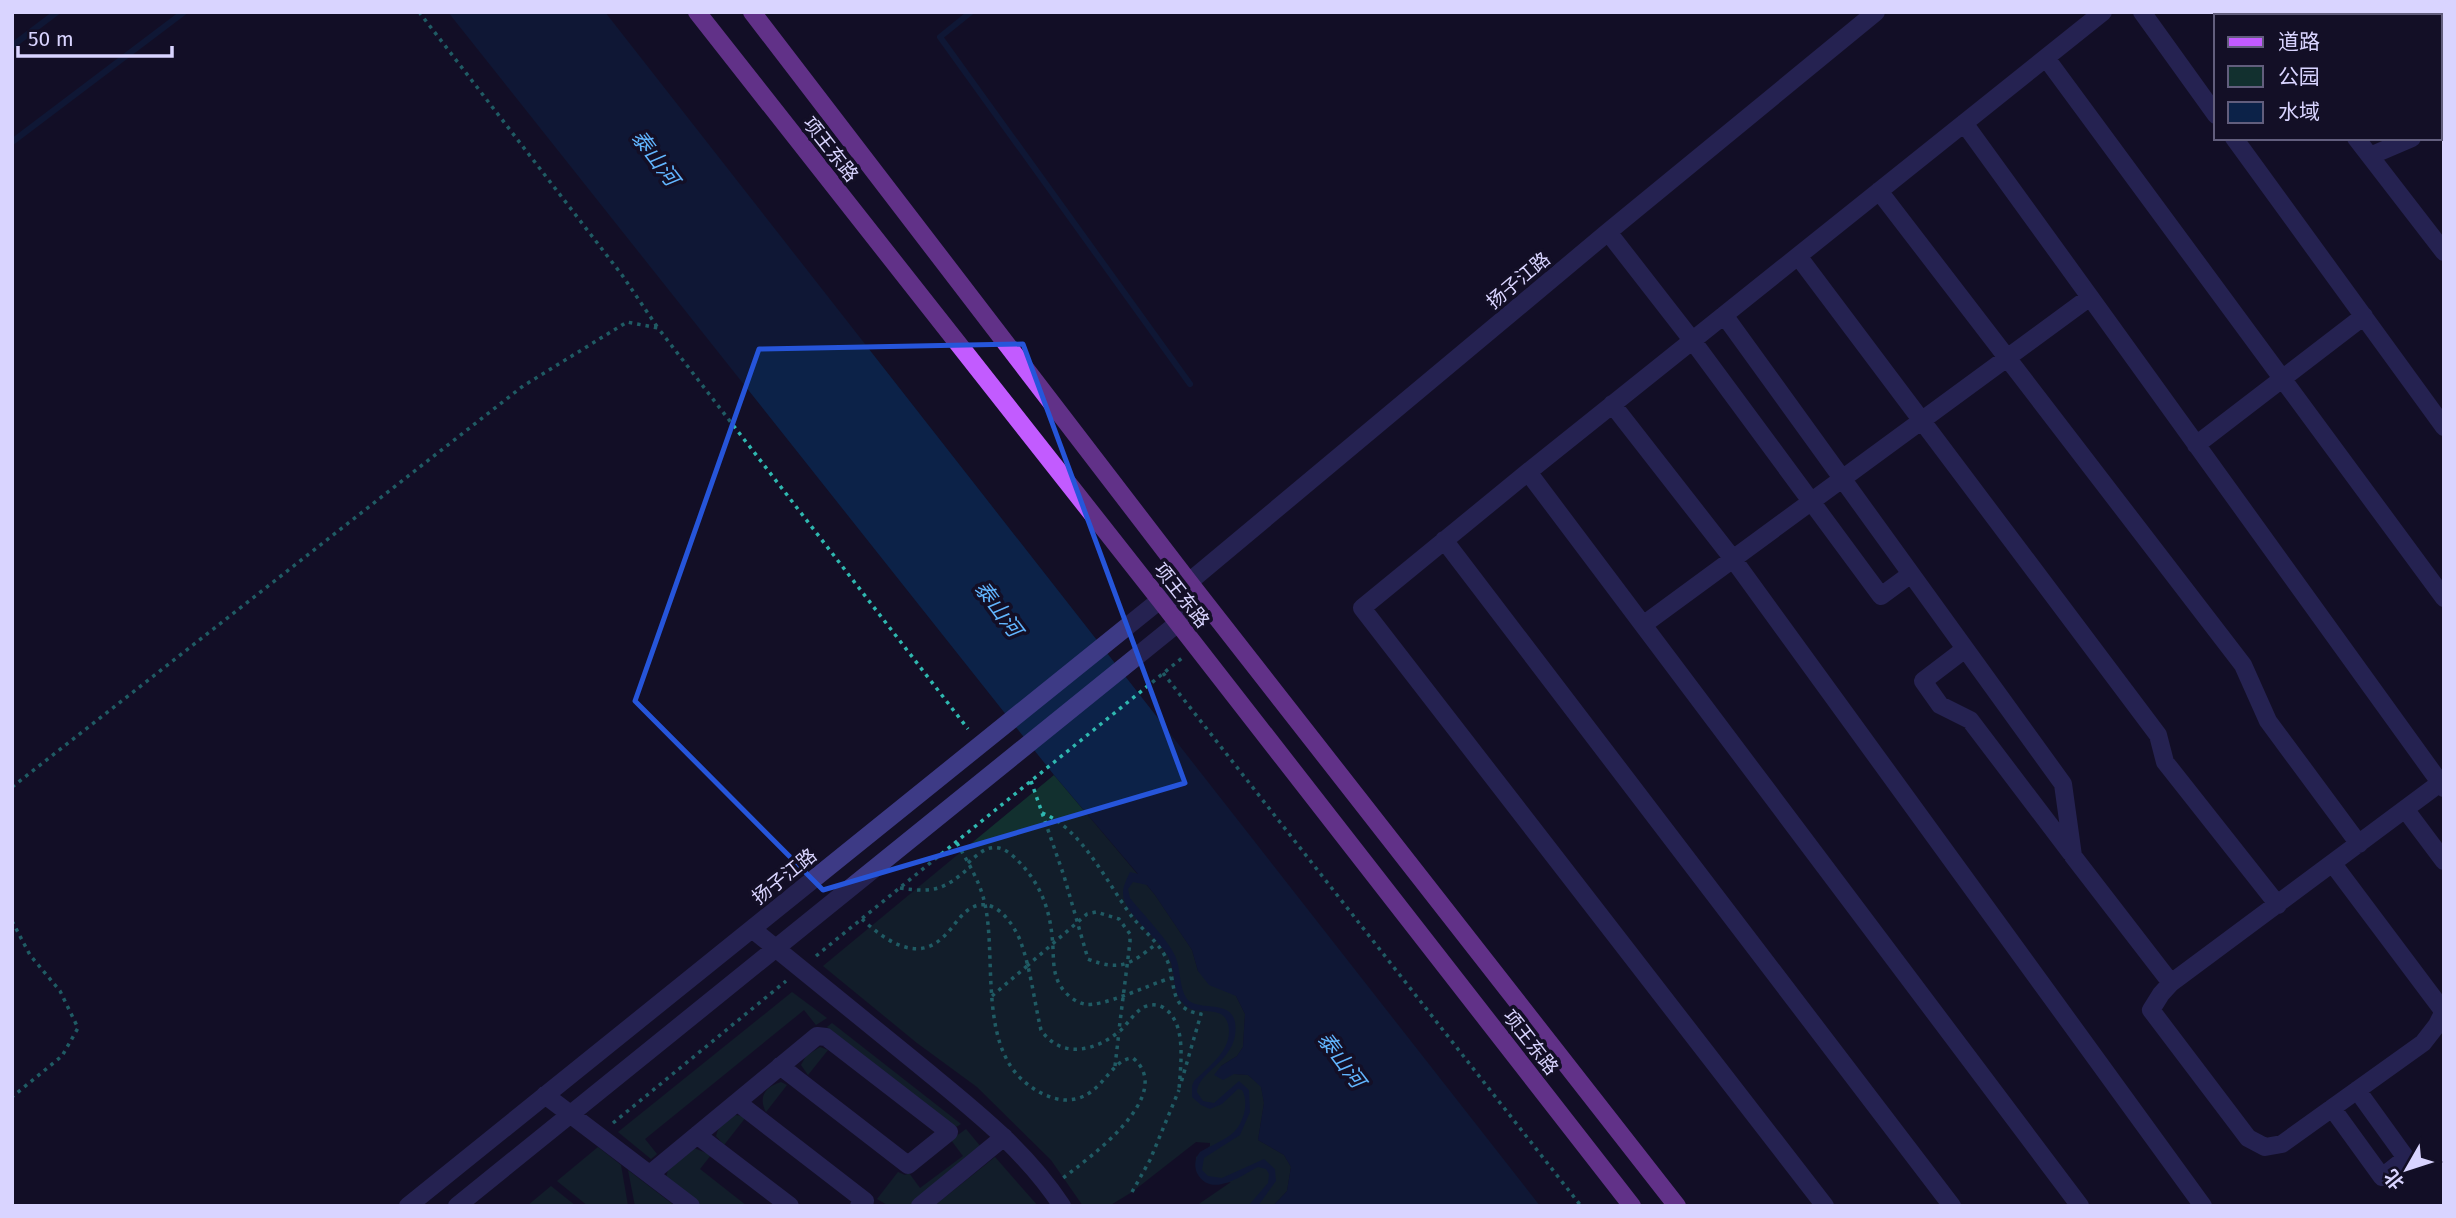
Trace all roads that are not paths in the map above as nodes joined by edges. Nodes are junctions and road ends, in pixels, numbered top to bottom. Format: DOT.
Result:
graph roads {
  1 [pos="697,12"];
  2 [pos="752,12"];
  3 [pos="1876,12"];
  4 [pos="2102,12"];
  5 [pos="2142,12"];
  6 [pos="2046,58"];
  7 [pos="2214,112"];
  8 [pos="1964,124"];
  9 [pos="2235,140"];
  10 [pos="2358,140"];
  11 [pos="2407,140"];
  12 [pos="2370,156"];
  13 [pos="1879,191"];
  14 [pos="1608,232"];
  15 [pos="2444,252"];
  16 [pos="1798,256"];
  17 [pos="2090,298"];
  18 [pos="1724,315"];
  19 [pos="2364,316"];
  20 [pos="1692,340"];
  21 [pos="2006,359"];
  22 [pos="2283,379"];
  23 [pos="1612,404"];
  24 [pos="1922,421"];
  25 [pos="2444,426"];
  26 [pos="2196,445"];
  27 [pos="1528,472"];
  28 [pos="1843,479"];
  29 [pos="1811,502"];
  30 [pos="1444,540"];
  31 [pos="1732,559"];
  32 [pos="1911,574"];
  33 [pos="1189,582"];
  34 [pos="2444,598"];
  35 [pos="1160,600"];
  36 [pos="1178,624"];
  37 [pos="1643,625"];
  38 [pos="1965,649"];
  39 [pos="2442,785"];
  40 [pos="2405,809"];
  41 [pos="2360,844"];
  42 [pos="2073,856"];
  43 [pos="2444,861"];
  44 [pos="2333,864"];
  45 [pos="2278,905"];
  46 [pos="752,929"];
  47 [pos="775,948"];
  48 [pos="2171,983"];
  49 [pos="2444,1012"];
  50 [pos="780,1066"];
  51 [pos="2357,1090"];
  52 [pos="545,1095"];
  53 [pos="737,1102"];
  54 [pos="2332,1108"];
  55 [pos="569,1114"];
  56 [pos="697,1135"];
  57 [pos="1004,1137"];
  58 [pos="650,1174"];
  59 [pos="865,1204"];
  60 [pos="408,1206"];
  61 [pos="457,1206"];
  62 [pos="691,1206"];
  63 [pos="790,1206"];
  64 [pos="920,1206"];
  65 [pos="1062,1206"];
  66 [pos="1632,1206"];
  67 [pos="1677,1206"];
  68 [pos="1825,1206"];
  69 [pos="1952,1206"];
  70 [pos="2080,1206"];
  71 [pos="2203,1206"];
  1 -- 35 [label="main road, 项王东路"];
  2 -- 33 [label="main road, 项王东路"];
  3 -- 14 [label="street, 扬子江路"];
  4 -- 6 [label="street"];
  5 -- 7 [label="street"];
  6 -- 8 [label="street"];
  6 -- 22 [label="street"];
  8 -- 13 [label="street"];
  8 -- 17 [label="street"];
  9 -- 19 [label="street"];
  10 -- 12 [label="street"];
  11 -- 12 [label="street"];
  12 -- 15 [label="street"];
  13 -- 16 [label="street"];
  13 -- 21 [label="street"];
  14 -- 20 [label="street"];
  14 -- 33 [label="street, 扬子江路"];
  16 -- 18 [label="street"];
  16 -- 24 [label="street"];
  17 -- 21 [label="street"];
  17 -- 26 [label="street"];
  18 -- 20 [label="street"];
  18 -- 28 [label="street"];
  19 -- 22 [label="street"];
  19 -- 25 [label="street"];
  20 -- 23 [label="street"];
  20 -- 29 [label="street"];
  21 -- 24 [label="street"];
  21 -- 41 [label="street"];
  22 -- 26 [label="street"];
  22 -- 34 [label="street"];
  23 -- 27 [label="street"];
  23 -- 31 [label="street"];
  24 -- 28 [label="street"];
  24 -- 45 [label="street"];
  26 -- 39 [label="street"];
  27 -- 30 [label="street"];
  27 -- 37 [label="street"];
  28 -- 29 [label="street"];
  28 -- 32 [label="street"];
  29 -- 31 [label="street"];
  29 -- 32 [label="street"];
  30 -- 68 [label="street"];
  30 -- 69 [label="street"];
  31 -- 37 [label="street"];
  31 -- 71 [label="street"];
  32 -- 38 [label="street"];
  33 -- 35 [label="street, 扬子江路"];
  33 -- 36 [label="street"];
  33 -- 67 [label="main road, 项王东路"];
  35 -- 36 [label="main road, 项王东路"];
  35 -- 46 [label="street, 扬子江路"];
  36 -- 47 [label="street"];
  36 -- 66 [label="main road, 项王东路"];
  37 -- 70 [label="street"];
  38 -- 42 [label="street"];
  38 -- 42 [label="street"];
  39 -- 40 [label="street"];
  40 -- 41 [label="street"];
  40 -- 43 [label="street"];
  41 -- 44 [label="street"];
  42 -- 48 [label="street"];
  44 -- 45 [label="street"];
  44 -- 49 [label="street"];
  45 -- 48 [label="street"];
  46 -- 47 [label="street"];
  46 -- 52 [label="street, 扬子江路"];
  47 -- 55 [label="street"];
  47 -- 57 [label="street"];
  48 -- 54 [label="street"];
  49 -- 51 [label="street"];
  50 -- 50 [label="street"];
  50 -- 53 [label="street"];
  51 -- 54 [label="street"];
  51 -- 54 [label="street"];
  52 -- 55 [label="street"];
  52 -- 60 [label="street, 扬子江路"];
  53 -- 56 [label="street"];
  53 -- 59 [label="street"];
  55 -- 58 [label="street"];
  55 -- 61 [label="street"];
  56 -- 58 [label="street"];
  56 -- 63 [label="street"];
  57 -- 64 [label="street"];
  57 -- 65 [label="street"];
  58 -- 62 [label="street"];
}
